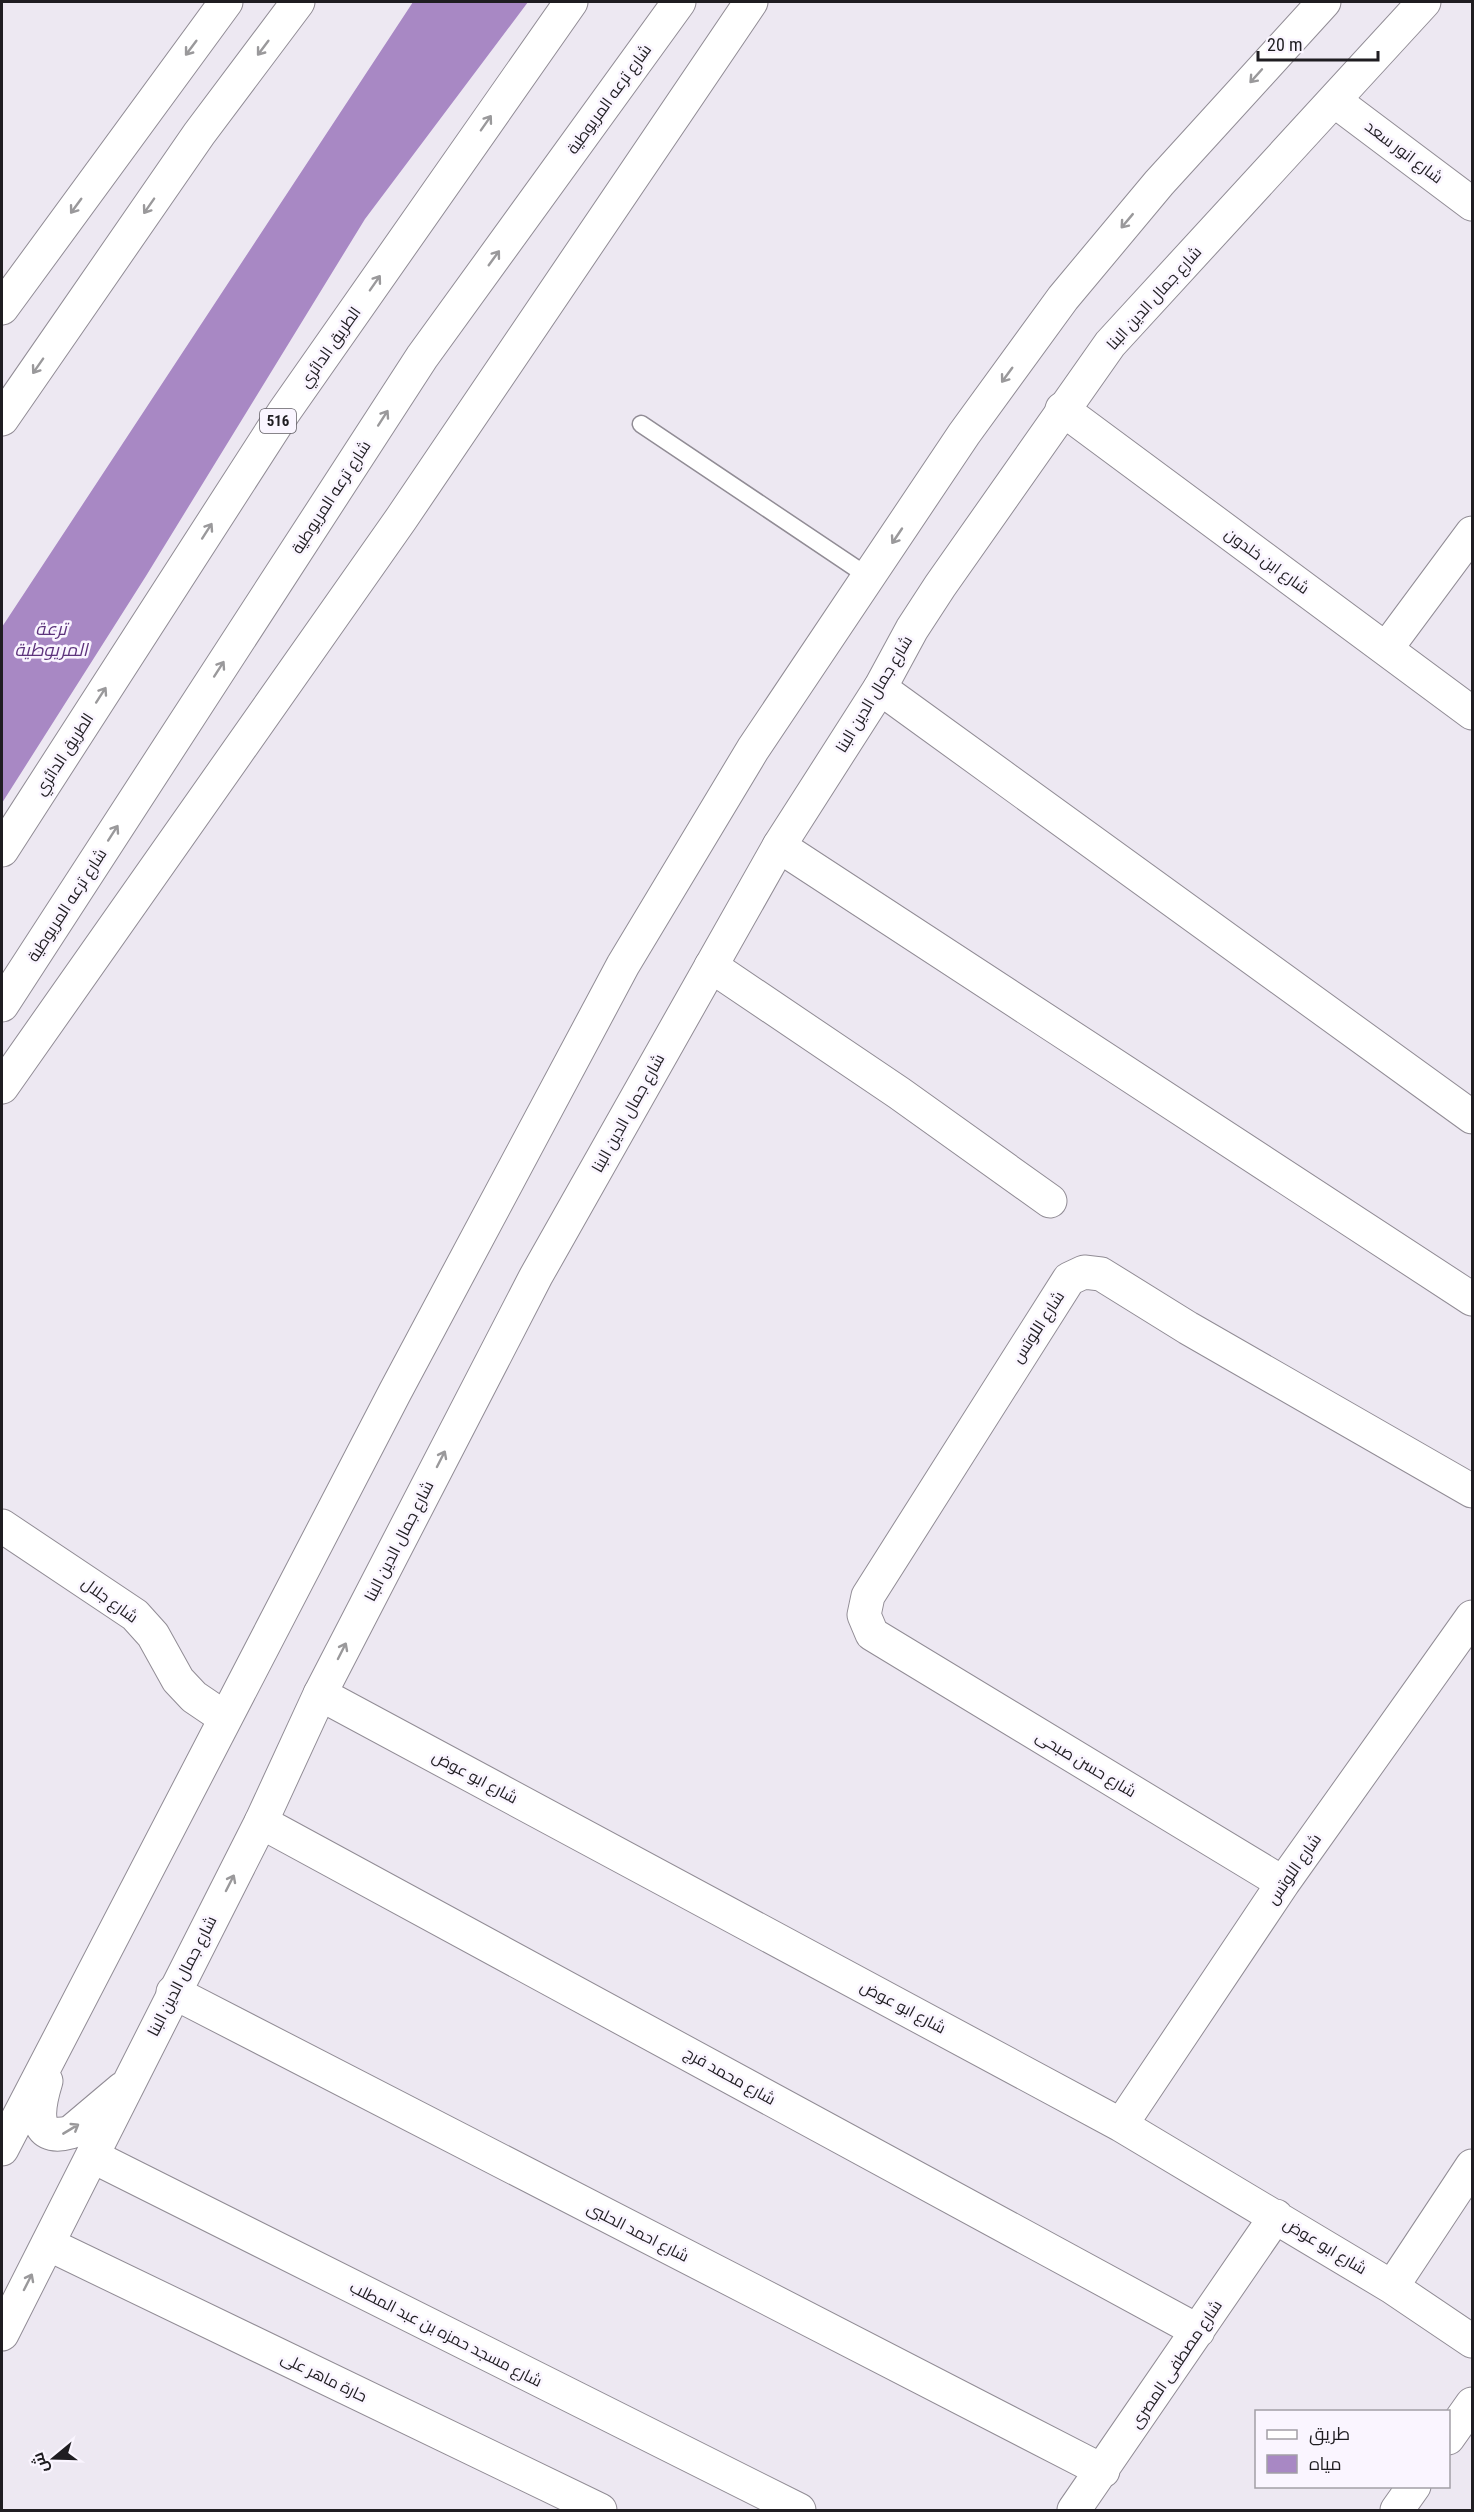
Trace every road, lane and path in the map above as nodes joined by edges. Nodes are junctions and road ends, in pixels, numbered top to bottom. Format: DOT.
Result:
graph roads {
  1 [pos="226,2"];
  2 [pos="298,2"];
  3 [pos="571,2"];
  4 [pos="679,2"];
  5 [pos="751,2"];
  6 [pos="1324,2"];
  7 [pos="1424,2"];
  8 [pos="1335,101"];
  9 [pos="1473,204"];
  10 [pos="2,308"];
  11 [pos="1062,409"];
  12 [pos="2,419"];
  13 [pos="641,424"];
  14 [pos="1473,533"];
  15 [pos="869,578"];
  16 [pos="1386,649"];
  17 [pos="880,688"];
  18 [pos="1473,713"];
  19 [pos="779,846"];
  20 [pos="2,850"];
  21 [pos="711,966"];
  22 [pos="2,1005"];
  23 [pos="2,1088"];
  24 [pos="1473,1117"];
  25 [pos="1050,1201"];
  26 [pos="1473,1299"];
  27 [pos="1473,1491"];
  28 [pos="2,1526"];
  29 [pos="1473,1617"];
  30 [pos="889,1644"];
  31 [pos="320,1694"];
  32 [pos="225,1718"];
  33 [pos="261,1822"];
  34 [pos="1283,1883"];
  35 [pos="172,1992"];
  36 [pos="58,2042"];
  37 [pos="129,2083"];
  38 [pos="1121,2125"];
  39 [pos="2,2149"];
  40 [pos="93,2157"];
  41 [pos="1473,2166"];
  42 [pos="1276,2216"];
  43 [pos="48,2244"];
  44 [pos="1392,2287"];
  45 [pos="1198,2331"];
  46 [pos="2,2334"];
  47 [pos="1473,2341"];
  48 [pos="1473,2404"];
  49 [pos="1450,2437"];
  50 [pos="1102,2471"];
  51 [pos="1413,2488"];
  52 [pos="600,2511"];
  53 [pos="799,2511"];
  54 [pos="1074,2511"];
  55 [pos="1397,2511"];
  1 -- 10 [label="main road, one-way"];
  2 -- 12 [label="main road, one-way"];
  20 -- 3 [label="main road, الطريق الدائري / 516, one-way"];
  22 -- 4 [label="main road, شارع ترعه المريوطية, one-way"];
  5 -- 23 [label="main road"];
  6 -- 15 [label="main road, one-way"];
  7 -- 8 [label="main road, شارع جمال الدين البنا"];
  8 -- 9 [label="main road, شارع انور سعد"];
  8 -- 11 [label="main road, شارع جمال الدين البنا"];
  11 -- 16 [label="main road, شارع ابن خلدون"];
  11 -- 17 [label="main road, شارع جمال الدين البنا"];
  13 -- 15 [label="lane"];
  14 -- 16 [label="main road"];
  15 -- 32 [label="main road"];
  16 -- 18 [label="main road, شارع ابن خلدون"];
  17 -- 19 [label="main road, شارع جمال الدين البنا"];
  17 -- 24 [label="main road"];
  19 -- 21 [label="main road, شارع جمال الدين البنا"];
  19 -- 26 [label="main road"];
  21 -- 25 [label="main road"];
  31 -- 21 [label="main road, شارع جمال الدين البنا, one-way"];
  27 -- 30 [label="main road, شارع اللوتس"];
  28 -- 32 [label="main road, شارع جلال"];
  29 -- 34 [label="main road, شارع اللوتس"];
  30 -- 34 [label="main road, شارع حسن صبحى"];
  31 -- 33 [label="main road, شارع جمال الدين البنا"];
  31 -- 38 [label="main road, شارع ابو عوض"];
  32 -- 36 [label="main road"];
  35 -- 33 [label="main road, شارع جمال الدين البنا, one-way"];
  33 -- 45 [label="main road, شارع محمد فرج"];
  34 -- 38 [label="main road, شارع اللوتس"];
  35 -- 37 [label="main road, شارع جمال الدين البنا"];
  35 -- 50 [label="main road, شارع احمد الحلبى"];
  36 -- 37 [label="main road, one-way"];
  36 -- 39 [label="main road"];
  37 -- 40 [label="main road, شارع جمال الدين البنا"];
  38 -- 42 [label="main road, شارع ابو عوض"];
  40 -- 43 [label="main road, شارع جمال الدين البنا"];
  40 -- 53 [label="main road, شارع مسجد حمزه بن عبد المطلب"];
  41 -- 44 [label="main road"];
  42 -- 44 [label="main road, شارع ابو عوض"];
  42 -- 45 [label="main road, شارع مصطفى المصرى"];
  46 -- 43 [label="main road, شارع جمال الدين البنا, one-way"];
  43 -- 52 [label="main road, حارة ماهر على"];
  44 -- 47 [label="main road, شارع ابو عوض"];
  45 -- 50 [label="main road, شارع مصطفى المصرى"];
  48 -- 49 [label="main road"];
  50 -- 54 [label="main road, شارع مصطفى المصرى"];
  51 -- 55 [label="main road"];
}
